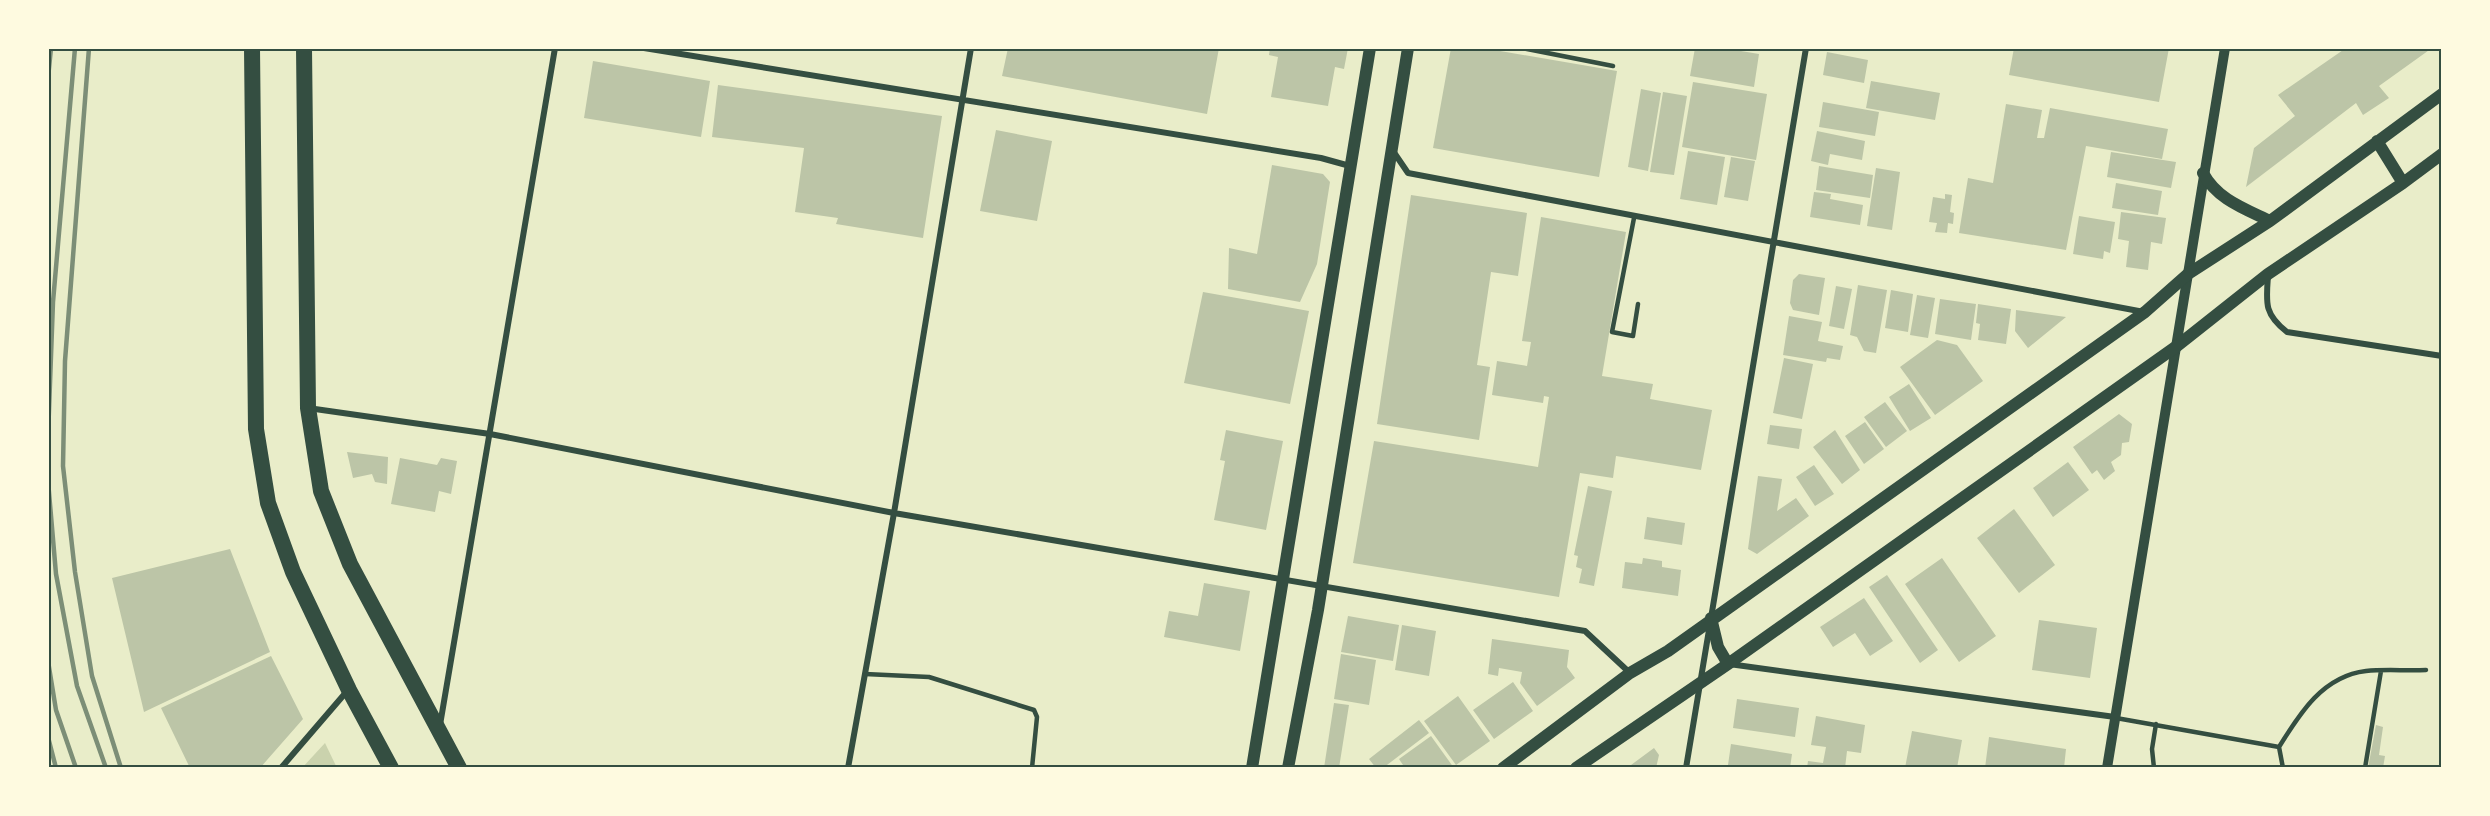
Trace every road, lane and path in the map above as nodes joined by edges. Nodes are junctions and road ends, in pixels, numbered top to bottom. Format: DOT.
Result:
graph roads {
  1 [pos="252,48"];
  2 [pos="304,48"];
  3 [pos="555,48"];
  4 [pos="644,48"];
  5 [pos="971,48"];
  6 [pos="1370,48"];
  7 [pos="1408,48"];
  8 [pos="1522,48"];
  9 [pos="1806,48"];
  10 [pos="2225,48"];
  11 [pos="1613,66"];
  12 [pos="2442,94"];
  13 [pos="963,101"];
  14 [pos="2377,141"];
  15 [pos="1391,149"];
  16 [pos="2442,154"];
  17 [pos="1350,166"];
  18 [pos="2203,173"];
  19 [pos="2403,183"];
  20 [pos="1634,218"];
  21 [pos="2270,221"];
  22 [pos="1774,242"];
  23 [pos="2188,274"];
  24 [pos="2268,274"];
  25 [pos="1638,304"];
  26 [pos="2145,312"];
  27 [pos="2177,346"];
  28 [pos="2442,356"];
  29 [pos="308,408"];
  30 [pos="490,434"];
  31 [pos="894,513"];
  32 [pos="1283,578"];
  33 [pos="1321,585"];
  34 [pos="1711,618"];
  35 [pos="1728,664"];
  36 [pos="2426,670"];
  37 [pos="2381,671"];
  38 [pos="866,674"];
  39 [pos="1630,674"];
  40 [pos="1699,684"];
  41 [pos="349,690"];
  42 [pos="2115,717"];
  43 [pos="2156,724"];
  44 [pos="439,735"];
  45 [pos="2279,747"];
  46 [pos="281,768"];
  47 [pos="391,768"];
  48 [pos="459,768"];
  49 [pos="848,768"];
  50 [pos="1032,768"];
  51 [pos="1252,768"];
  52 [pos="1288,768"];
  53 [pos="1503,768"];
  54 [pos="1576,768"];
  55 [pos="1686,768"];
  56 [pos="2107,768"];
  57 [pos="2154,768"];
  58 [pos="2283,768"];
  59 [pos="2365,768"];
  1 -- 41 [label="highway"];
  2 -- 29 [label="highway"];
  3 -- 30 [label="street"];
  4 -- 13 [label="street"];
  5 -- 13 [label="street"];
  6 -- 17 [label="main road"];
  7 -- 15 [label="main road"];
  8 -- 11 [label="lane"];
  9 -- 22 [label="street"];
  10 -- 18 [label="street"];
  12 -- 14 [label="main road"];
  13 -- 17 [label="street"];
  13 -- 31 [label="street"];
  14 -- 19 [label="main road"];
  14 -- 21 [label="main road"];
  15 -- 20 [label="street"];
  15 -- 33 [label="main road"];
  16 -- 19 [label="main road"];
  17 -- 32 [label="main road"];
  18 -- 21 [label="main road"];
  18 -- 23 [label="street"];
  19 -- 24 [label="main road"];
  20 -- 22 [label="street"];
  20 -- 25 [label="lane"];
  21 -- 23 [label="main road"];
  22 -- 26 [label="street"];
  22 -- 34 [label="street"];
  23 -- 26 [label="main road"];
  23 -- 27 [label="street"];
  24 -- 27 [label="main road"];
  24 -- 28 [label="street"];
  26 -- 34 [label="main road"];
  27 -- 35 [label="main road"];
  27 -- 42 [label="street"];
  29 -- 30 [label="street"];
  29 -- 44 [label="highway"];
  30 -- 31 [label="street"];
  30 -- 44 [label="street"];
  31 -- 32 [label="street"];
  31 -- 38 [label="street"];
  32 -- 33 [label="street"];
  32 -- 51 [label="main road"];
  33 -- 39 [label="street"];
  33 -- 52 [label="main road"];
  34 -- 35 [label="main road"];
  34 -- 39 [label="main road"];
  34 -- 40 [label="street"];
  35 -- 40 [label="main road"];
  35 -- 42 [label="street"];
  36 -- 37 [label="lane"];
  37 -- 45 [label="lane"];
  37 -- 59 [label="lane"];
  38 -- 49 [label="street"];
  38 -- 50 [label="lane"];
  39 -- 53 [label="main road"];
  40 -- 54 [label="main road"];
  40 -- 55 [label="street"];
  41 -- 46 [label="street"];
  41 -- 47 [label="highway"];
  42 -- 43 [label="lane"];
  42 -- 56 [label="street"];
  43 -- 45 [label="lane"];
  43 -- 57 [label="lane"];
  44 -- 48 [label="highway"];
  45 -- 58 [label="lane"];
}
